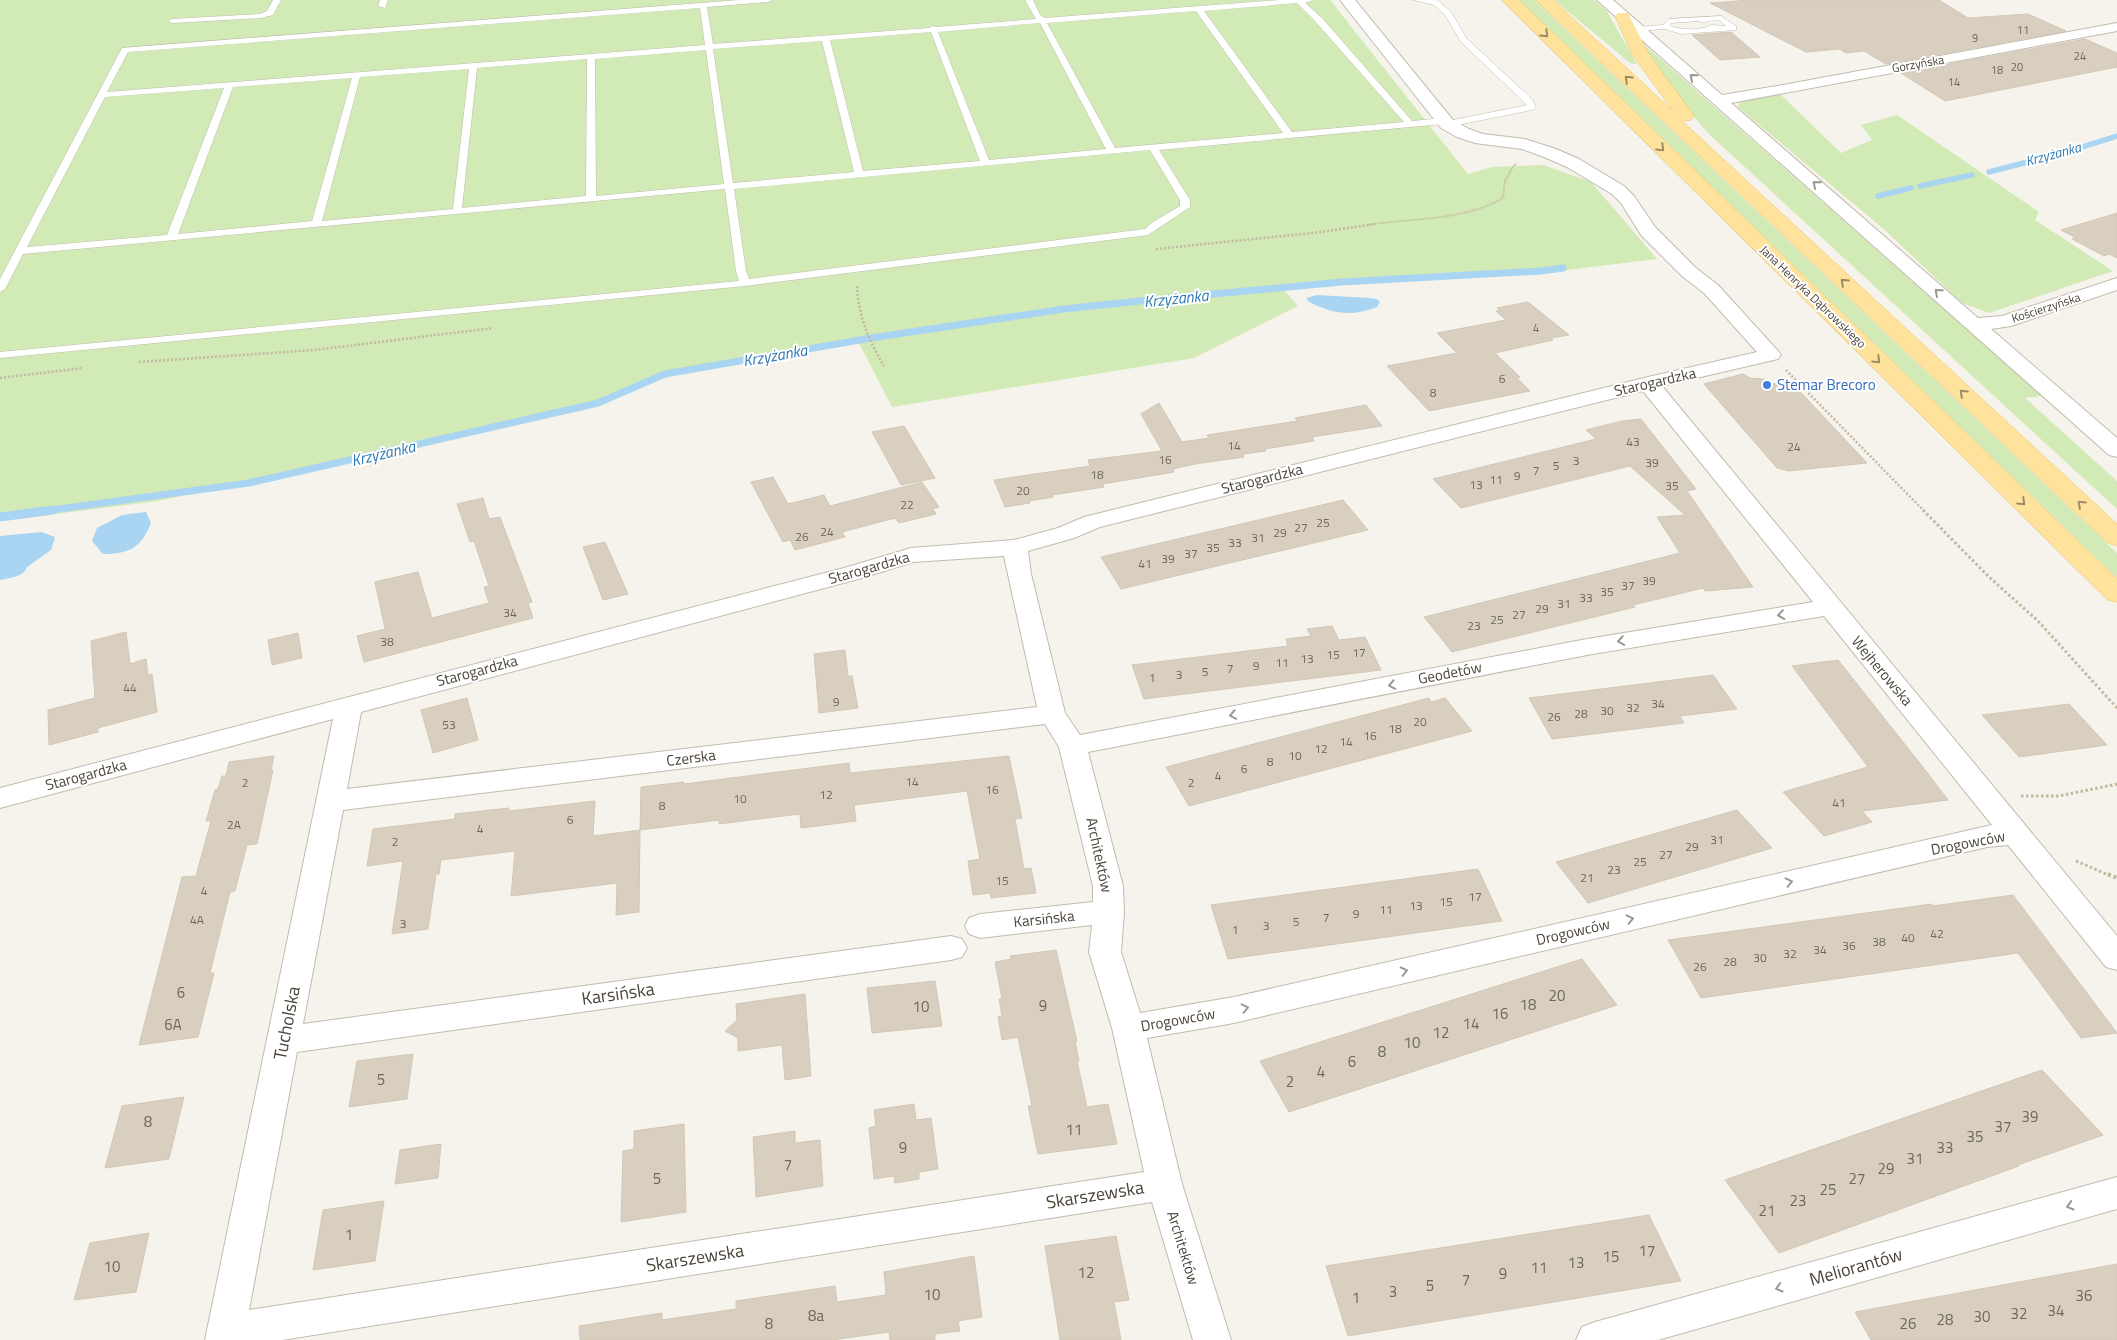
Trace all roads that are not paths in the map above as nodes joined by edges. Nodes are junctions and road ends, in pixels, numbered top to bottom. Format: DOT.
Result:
graph roads {
  1 [pos="277,0"];
  2 [pos="768,0"];
  3 [pos="1028,0"];
  4 [pos="1299,0"];
  5 [pos="1310,0"];
  6 [pos="1347,0"];
  7 [pos="1417,0"];
  8 [pos="1510,0"];
  9 [pos="1544,0"];
  10 [pos="1604,0"];
  11 [pos="1434,2"];
  12 [pos="703,4"];
  13 [pos="1198,8"];
  14 [pos="1623,16"];
  15 [pos="1042,20"];
  16 [pos="172,21"];
  17 [pos="1665,27"];
  18 [pos="2117,27"];
  19 [pos="933,28"];
  20 [pos="1637,29"];
  21 [pos="825,37"];
  22 [pos="709,46"];
  23 [pos="591,56"];
  24 [pos="473,65"];
  25 [pos="356,74"];
  26 [pos="230,84"];
  27 [pos="101,95"];
  28 [pos="1719,100"];
  29 [pos="1445,122"];
  30 [pos="1412,124"];
  31 [pos="1290,136"];
  32 [pos="1154,149"];
  33 [pos="1112,152"];
  34 [pos="986,164"];
  35 [pos="1728,173"];
  36 [pos="859,175"];
  37 [pos="730,187"];
  38 [pos="591,200"];
  39 [pos="457,212"];
  40 [pos="316,225"];
  41 [pos="171,238"];
  42 [pos="20,252"];
  43 [pos="744,284"];
  44 [pos="2117,284"];
  45 [pos="0,289"];
  46 [pos="1974,324"];
  47 [pos="0,355"];
  48 [pos="1648,383"];
  49 [pos="2117,450"];
  50 [pos="2117,538"];
  51 [pos="1015,547"];
  52 [pos="2117,594"];
  53 [pos="1829,607"];
  54 [pos="349,706"];
  55 [pos="1052,714"];
  56 [pos="1073,746"];
  57 [pos="0,798"];
  58 [pos="330,801"];
  59 [pos="2017,834"];
  60 [pos="1109,912"];
  61 [pos="980,926"];
  62 [pos="951,948"];
  63 [pos="2117,958"];
  64 [pos="1128,1028"];
  65 [pos="284,1040"];
  66 [pos="1164,1184"];
  67 [pos="2117,1193"];
  68 [pos="225,1335"];
  69 [pos="1212,1340"];
  70 [pos="1595,1340"];
  1 -- 16 [label="lane"];
  2 -- 12 [label="lane"];
  3 -- 15 [label="lane"];
  4 -- 5 [label="lane"];
  4 -- 13 [label="lane"];
  4 -- 30 [label="lane"];
  6 -- 29 [label="street"];
  7 -- 11 [label="lane"];
  8 -- 52 [label="main road, Jana Henryka Dąbrowskiego, one-way"];
  35 -- 9 [label="main road, one-way"];
  10 -- 14 [label="street"];
  11 -- 29 [label="lane"];
  12 -- 22 [label="lane"];
  12 -- 27 [label="lane"];
  13 -- 15 [label="lane"];
  13 -- 31 [label="lane"];
  14 -- 20 [label="street"];
  14 -- 35 [label="main road"];
  15 -- 19 [label="lane"];
  15 -- 33 [label="lane"];
  17 -- 17 [label="lane"];
  17 -- 20 [label="lane"];
  18 -- 28 [label="street, Gorzyńska"];
  19 -- 21 [label="lane"];
  19 -- 34 [label="lane"];
  28 -- 20 [label="street, one-way"];
  21 -- 22 [label="lane"];
  21 -- 36 [label="lane"];
  22 -- 23 [label="lane"];
  22 -- 37 [label="lane"];
  23 -- 24 [label="lane"];
  23 -- 38 [label="lane"];
  24 -- 25 [label="lane"];
  24 -- 39 [label="lane"];
  25 -- 26 [label="lane"];
  25 -- 40 [label="lane"];
  26 -- 27 [label="lane"];
  26 -- 41 [label="lane"];
  27 -- 42 [label="lane"];
  46 -- 28 [label="street, one-way"];
  29 -- 30 [label="lane"];
  29 -- 48 [label="street, Starogardzka"];
  30 -- 31 [label="lane"];
  31 -- 32 [label="lane"];
  32 -- 33 [label="lane"];
  32 -- 43 [label="lane"];
  33 -- 34 [label="lane"];
  34 -- 36 [label="lane"];
  50 -- 35 [label="main road, one-way"];
  36 -- 37 [label="lane"];
  37 -- 38 [label="lane"];
  37 -- 43 [label="lane"];
  38 -- 39 [label="lane"];
  39 -- 40 [label="lane"];
  40 -- 41 [label="lane"];
  41 -- 42 [label="lane"];
  42 -- 45 [label="lane"];
  43 -- 47 [label="lane"];
  44 -- 46 [label="street, Kościerzyńska"];
  46 -- 49 [label="street"];
  48 -- 51 [label="street, Starogardzka"];
  48 -- 53 [label="street, Wejherowska"];
  51 -- 54 [label="street, Starogardzka"];
  51 -- 55 [label="street, Architektów"];
  53 -- 56 [label="street, Geodetów, one-way"];
  53 -- 59 [label="street, Wejherowska"];
  54 -- 57 [label="street, Starogardzka"];
  54 -- 58 [label="street, Tucholska"];
  55 -- 56 [label="street, Architektów"];
  55 -- 58 [label="street, Czerska"];
  56 -- 60 [label="street, Architektów"];
  58 -- 65 [label="street, Tucholska"];
  59 -- 63 [label="street, Wejherowska"];
  64 -- 59 [label="street, Drogowców, one-way"];
  60 -- 61 [label="street, Karsińska"];
  60 -- 64 [label="street, Architektów"];
  62 -- 65 [label="street, Karsińska"];
  64 -- 66 [label="street, Architektów"];
  65 -- 68 [label="street, Tucholska"];
  66 -- 68 [label="street, Skarszewska"];
  66 -- 69 [label="street, Architektów"];
  67 -- 70 [label="street, Meliorantów, one-way"];
}
